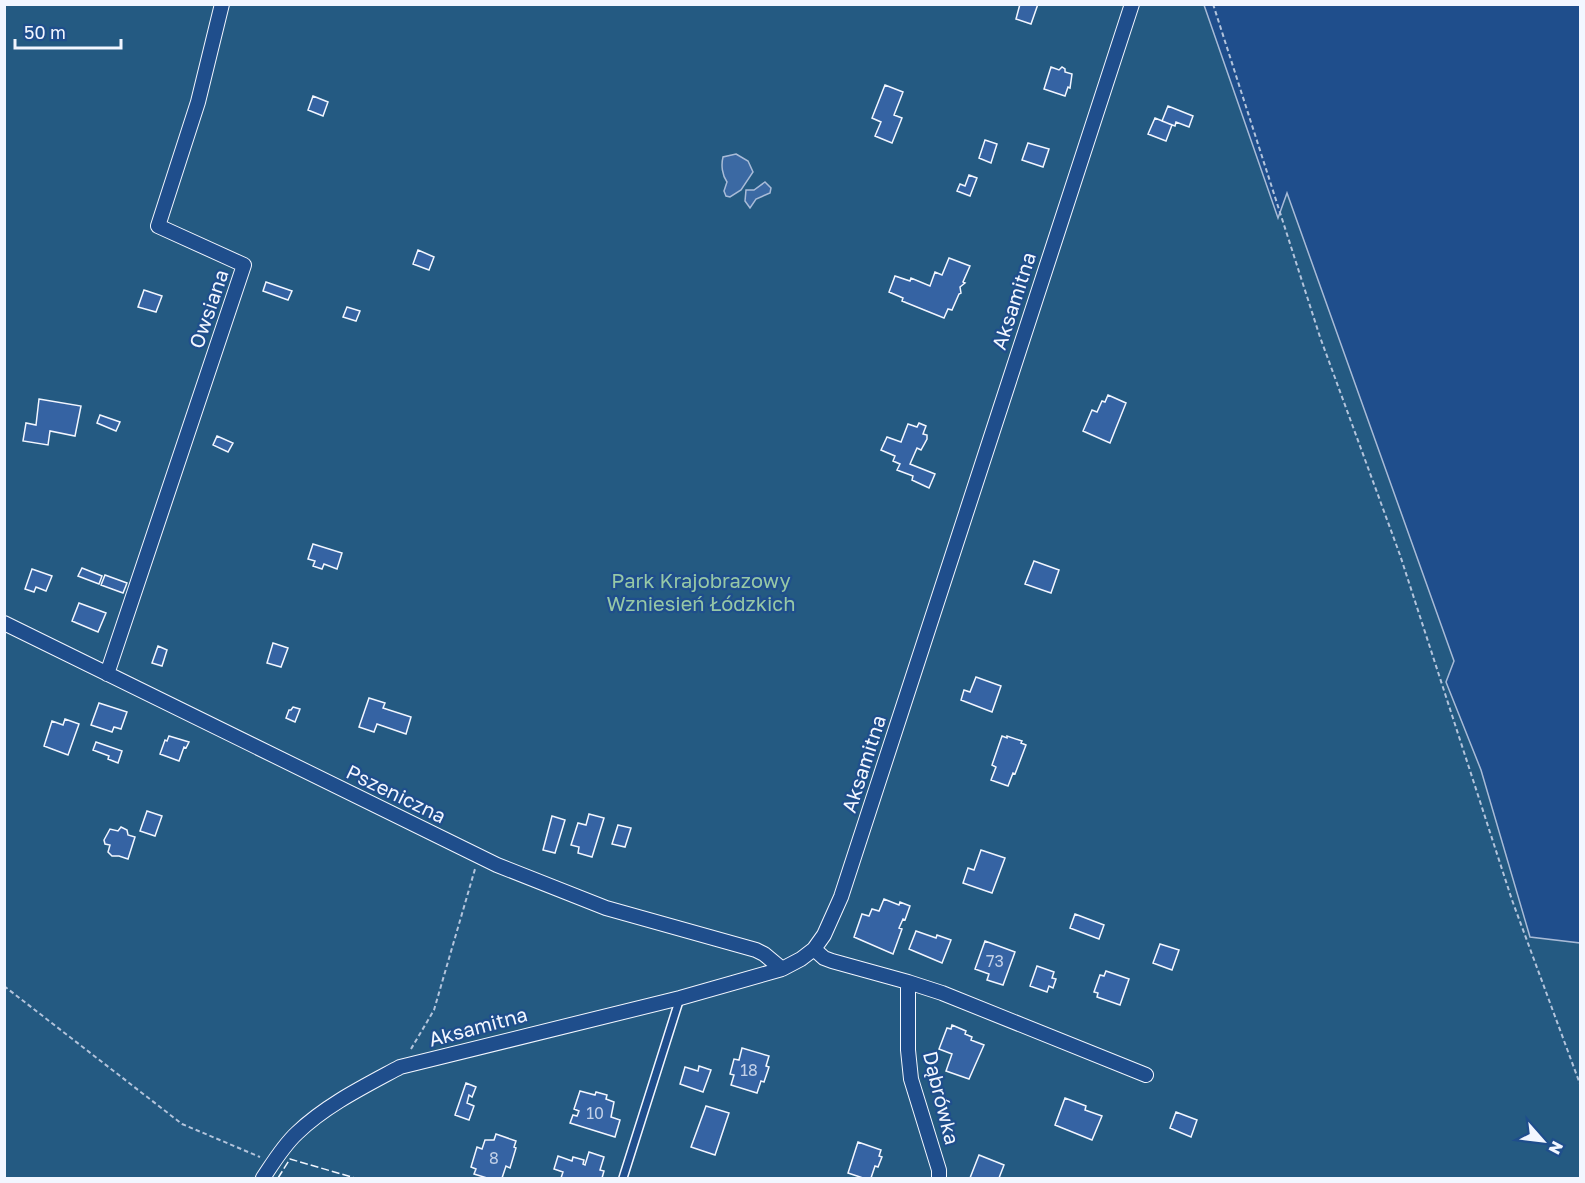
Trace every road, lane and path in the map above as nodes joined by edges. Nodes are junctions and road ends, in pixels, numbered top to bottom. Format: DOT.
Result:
graph roads {
  1 [pos="222,4"];
  2 [pos="1132,4"];
  3 [pos="1213,4"];
  4 [pos="4,623"];
  5 [pos="107,674"];
  6 [pos="478,856"];
  7 [pos="814,949"];
  8 [pos="782,969"];
  9 [pos="908,982"];
  10 [pos="4,986"];
  11 [pos="680,998"];
  12 [pos="400,1067"];
  13 [pos="1146,1075"];
  14 [pos="1581,1084"];
  15 [pos="273,1163"];
  16 [pos="263,1179"];
  17 [pos="623,1179"];
  18 [pos="939,1179"];
  1 -- 5 [label="street, Owsiana"];
  2 -- 7 [label="street, Aksamitna"];
  3 -- 14 [label="path"];
  4 -- 5 [label="street, Pszeniczna"];
  5 -- 6 [label="street, Pszeniczna"];
  6 -- 8 [label="street, Pszeniczna"];
  6 -- 12 [label="path"];
  7 -- 8 [label="street, Aksamitna"];
  7 -- 9 [label="street"];
  8 -- 11 [label="street, Aksamitna"];
  9 -- 13 [label="street"];
  9 -- 18 [label="street, Dąbrówka"];
  10 -- 15 [label="path"];
  11 -- 12 [label="street, Aksamitna"];
  11 -- 17 [label="lane"];
  12 -- 15 [label="street, Aksamitna"];
  15 -- 16 [label="street, Aksamitna"];
}
